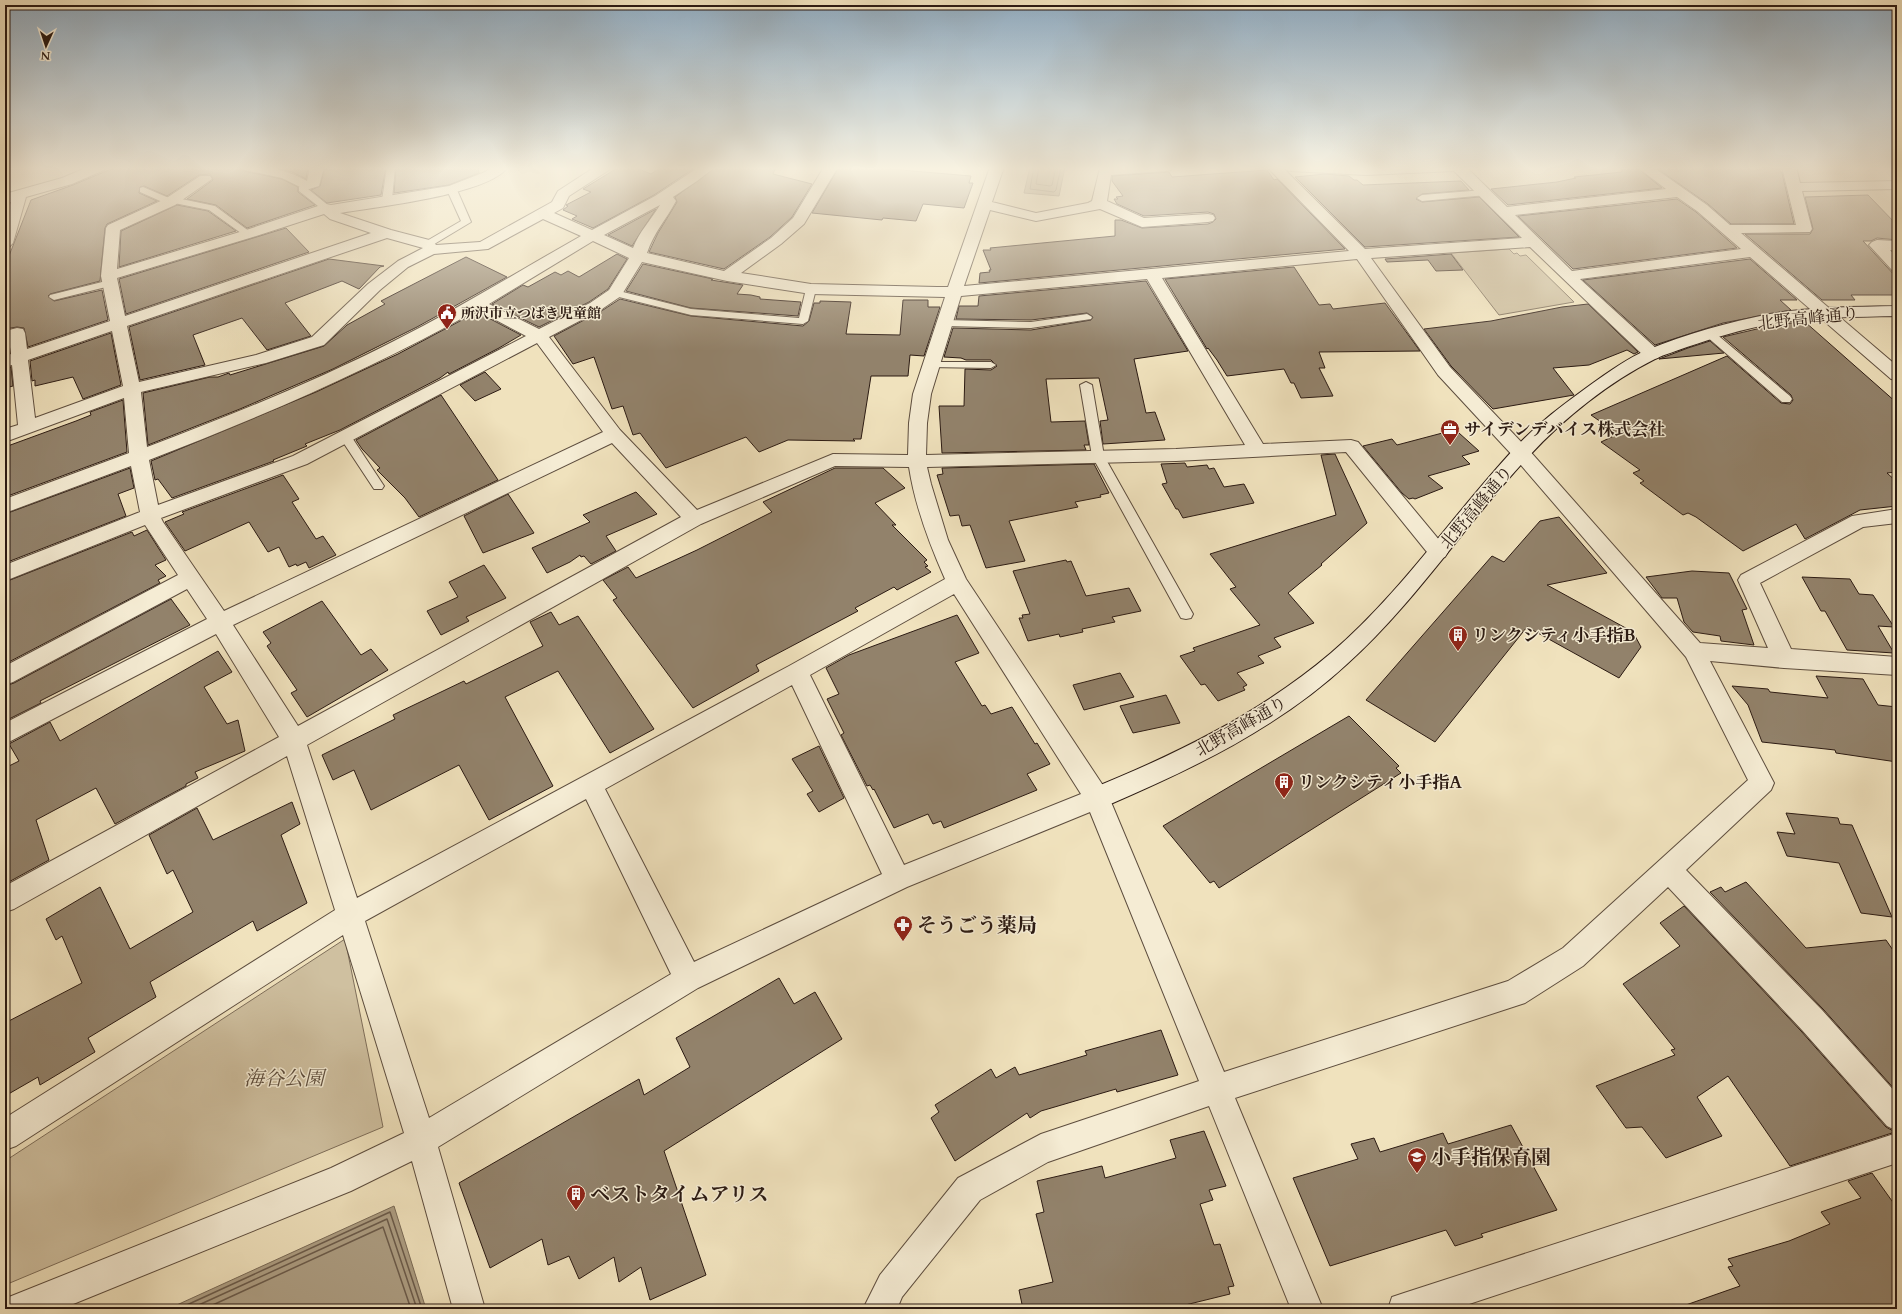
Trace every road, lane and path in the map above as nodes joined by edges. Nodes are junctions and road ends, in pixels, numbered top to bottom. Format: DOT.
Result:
graph roads {
  1 [pos="10,228"];
  2 [pos="112,228"];
  3 [pos="240,228"];
  4 [pos="266,228"];
  5 [pos="370,228"];
  6 [pos="457,228"];
  7 [pos="516,228"];
  8 [pos="575,228"];
  9 [pos="606,228"];
  10 [pos="651,228"];
  11 [pos="791,228"];
  12 [pos="976,228"];
  13 [pos="1335,228"];
  14 [pos="1520,228"];
  15 [pos="1805,228"];
  16 [pos="1726,229"];
  17 [pos="248,234"];
  18 [pos="386,234"];
  19 [pos="592,236"];
  20 [pos="1534,242"];
  21 [pos="5,243"];
  22 [pos="1897,246"];
  23 [pos="430,247"];
  24 [pos="1753,252"];
  25 [pos="1361,254"];
  26 [pos="638,256"];
  27 [pos="1897,267"];
  28 [pos="1151,273"];
  29 [pos="727,276"];
  30 [pos="1568,276"];
  31 [pos="109,279"];
  32 [pos="811,289"];
  33 [pos="954,292"];
  34 [pos="615,293"];
  35 [pos="54,297"];
  36 [pos="477,304"];
  37 [pos="1897,311"];
  38 [pos="1826,314"];
  39 [pos="1087,317"];
  40 [pos="944,323"];
  41 [pos="117,324"];
  42 [pos="1710,334"];
  43 [pos="5,336"];
  44 [pos="540,336"];
  45 [pos="1652,354"];
  46 [pos="12,359"];
  47 [pos="931,365"];
  48 [pos="991,365"];
  49 [pos="1897,374"];
  50 [pos="1086,385"];
  51 [pos="132,389"];
  52 [pos="1786,399"];
  53 [pos="28,428"];
  54 [pos="614,434"];
  55 [pos="5,436"];
  56 [pos="345,436"];
  57 [pos="1257,450"];
  58 [pos="1521,453"];
  59 [pos="1098,456"];
  60 [pos="139,457"];
  61 [pos="917,461"];
  62 [pos="378,486"];
  63 [pos="5,506"];
  64 [pos="150,515"];
  65 [pos="1897,516"];
  66 [pos="694,519"];
  67 [pos="1438,552"];
  68 [pos="5,573"];
  69 [pos="190,578"];
  70 [pos="958,582"];
  71 [pos="1186,614"];
  72 [pos="220,622"];
  73 [pos="1694,651"];
  74 [pos="1784,659"];
  75 [pos="1897,666"];
  76 [pos="797,672"];
  77 [pos="5,676"];
  78 [pos="5,734"];
  79 [pos="294,740"];
  80 [pos="591,786"];
  81 [pos="1097,798"];
  82 [pos="1669,870"];
  83 [pos="898,879"];
  84 [pos="5,900"];
  85 [pos="349,916"];
  86 [pos="688,979"];
  87 [pos="1217,1089"];
  88 [pos="1897,1116"];
  89 [pos="5,1135"];
  90 [pos="421,1140"];
  91 [pos="1897,1148"];
  92 [pos="22,1309"];
  93 [pos="469,1309"];
  94 [pos="879,1309"];
  95 [pos="1307,1309"];
  96 [pos="1404,1309"];
  1 -- 21 [label="street"];
  2 -- 31 [label="street"];
  3 -- 17 [label="lane"];
  4 -- 17 [label="street"];
  5 -- 18 [label="street"];
  6 -- 23 [label="lane"];
  7 -- 23 [label="street"];
  8 -- 19 [label="street"];
  9 -- 19 [label="street"];
  10 -- 26 [label="street"];
  11 -- 29 [label="street"];
  12 -- 33 [label="street"];
  13 -- 25 [label="street"];
  14 -- 20 [label="street"];
  15 -- 16 [label="street"];
  16 -- 24 [label="street"];
  17 -- 31 [label="street"];
  18 -- 23 [label="street"];
  18 -- 41 [label="street"];
  19 -- 26 [label="street"];
  19 -- 36 [label="street"];
  20 -- 25 [label="street"];
  20 -- 30 [label="street"];
  22 -- 27 [label="street"];
  23 -- 51 [label="street"];
  24 -- 30 [label="street"];
  24 -- 38 [label="street"];
  25 -- 28 [label="street"];
  25 -- 58 [label="street"];
  26 -- 29 [label="street"];
  26 -- 34 [label="street"];
  28 -- 33 [label="street"];
  28 -- 57 [label="street"];
  29 -- 32 [label="street"];
  30 -- 45 [label="street"];
  31 -- 35 [label="lane"];
  31 -- 41 [label="street"];
  32 -- 33 [label="street"];
  32 -- 34 [label="lane"];
  33 -- 40 [label="street"];
  34 -- 44 [label="street"];
  36 -- 44 [label="street"];
  36 -- 60 [label="street"];
  37 -- 38 [label="street, 北野高峰通り"];
  38 -- 42 [label="street, 北野高峰通り"];
  38 -- 49 [label="street"];
  39 -- 40 [label="lane"];
  40 -- 47 [label="street"];
  41 -- 46 [label="street"];
  41 -- 51 [label="street"];
  42 -- 45 [label="street, 北野高峰通り"];
  42 -- 52 [label="lane"];
  43 -- 46 [label="street"];
  44 -- 54 [label="street"];
  44 -- 56 [label="street"];
  45 -- 58 [label="street, 北野高峰通り"];
  46 -- 53 [label="street"];
  47 -- 48 [label="lane"];
  47 -- 61 [label="street"];
  50 -- 59 [label="lane"];
  51 -- 53 [label="street"];
  51 -- 60 [label="street"];
  53 -- 55 [label="street"];
  54 -- 66 [label="street"];
  54 -- 72 [label="street"];
  56 -- 62 [label="lane"];
  56 -- 64 [label="street"];
  57 -- 59 [label="street"];
  57 -- 67 [label="street"];
  58 -- 67 [label="street, 北野高峰通り"];
  58 -- 73 [label="street"];
  59 -- 61 [label="street"];
  59 -- 71 [label="lane"];
  60 -- 63 [label="street"];
  60 -- 64 [label="street"];
  61 -- 66 [label="street"];
  61 -- 70 [label="street"];
  64 -- 68 [label="street"];
  64 -- 69 [label="street"];
  65 -- 74 [label="street"];
  66 -- 79 [label="street"];
  67 -- 81 [label="street, 北野高峰通り"];
  69 -- 72 [label="street"];
  69 -- 77 [label="street"];
  70 -- 76 [label="street"];
  70 -- 81 [label="street"];
  72 -- 78 [label="street"];
  72 -- 79 [label="street"];
  73 -- 74 [label="street"];
  73 -- 82 [label="street"];
  74 -- 75 [label="street"];
  76 -- 80 [label="street"];
  76 -- 83 [label="street"];
  79 -- 84 [label="street"];
  79 -- 85 [label="street"];
  80 -- 85 [label="street"];
  80 -- 86 [label="street"];
  81 -- 83 [label="street, 北野高峰通り"];
  81 -- 87 [label="street"];
  82 -- 87 [label="street"];
  82 -- 88 [label="street"];
  83 -- 86 [label="street, 北野高峰通り"];
  85 -- 89 [label="street"];
  85 -- 90 [label="street"];
  86 -- 90 [label="street, 北野高峰通り"];
  87 -- 94 [label="street"];
  87 -- 95 [label="street"];
  90 -- 92 [label="street, 北野高峰通り"];
  90 -- 93 [label="street"];
  91 -- 96 [label="street"];
}
